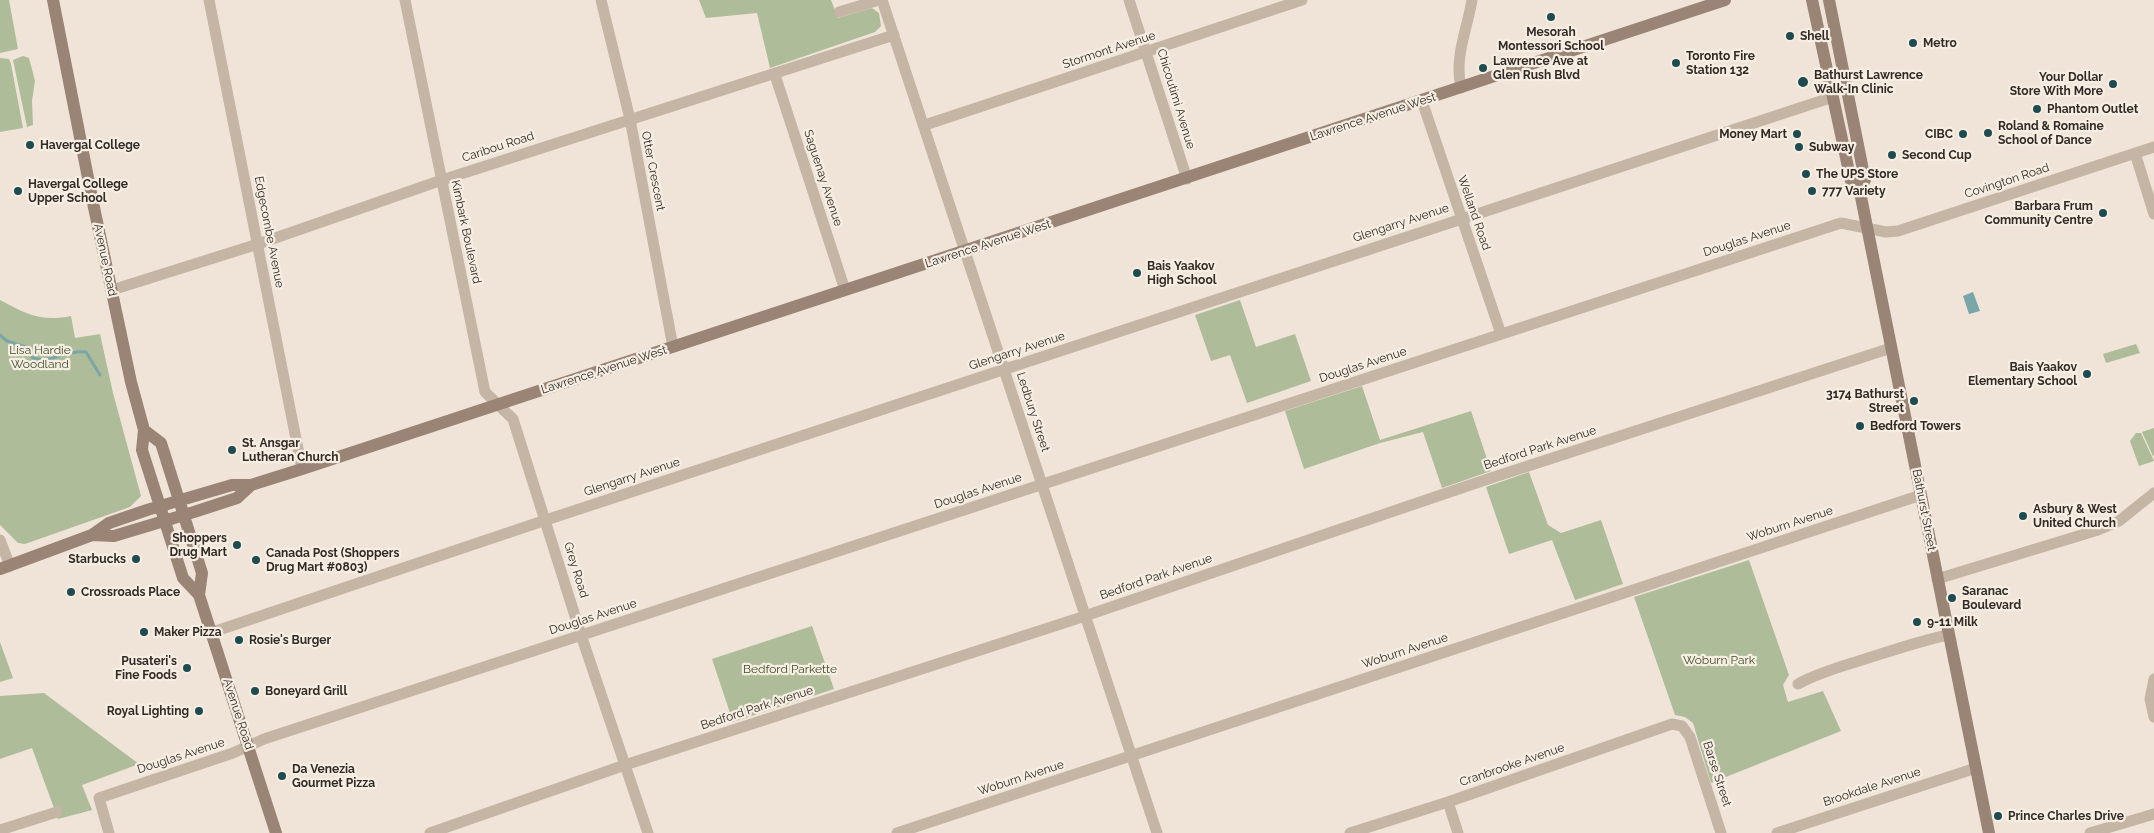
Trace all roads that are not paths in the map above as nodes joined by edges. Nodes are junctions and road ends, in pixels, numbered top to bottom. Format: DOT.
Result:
graph roads {
  1 [pos="53,0"];
  2 [pos="209,0"];
  3 [pos="405,0"];
  4 [pos="601,0"];
  5 [pos="880,0"];
  6 [pos="1130,0"];
  7 [pos="1302,0"];
  8 [pos="1472,0"];
  9 [pos="1725,0"];
  10 [pos="1812,0"];
  11 [pos="1829,0"];
  12 [pos="838,12"];
  13 [pos="894,35"];
  14 [pos="1147,52"];
  15 [pos="775,74"];
  16 [pos="1462,88"];
  17 [pos="1833,97"];
  18 [pos="1422,101"];
  19 [pos="630,119"];
  20 [pos="925,125"];
  21 [pos="2154,147"];
  22 [pos="2134,153"];
  23 [pos="1187,178"];
  24 [pos="442,180"];
  25 [pos="1859,187"];
  26 [pos="2154,214"];
  27 [pos="1461,218"];
  28 [pos="1867,227"];
  29 [pos="258,244"];
  30 [pos="965,251"];
  31 [pos="112,290"];
  32 [pos="846,290"];
  33 [pos="1501,334"];
  34 [pos="673,347"];
  35 [pos="1891,348"];
  36 [pos="1005,369"];
  37 [pos="499,405"];
  38 [pos="144,430"];
  39 [pos="302,469"];
  40 [pos="251,485"];
  41 [pos="1041,485"];
  42 [pos="2154,493"];
  43 [pos="1921,495"];
  44 [pos="178,501"];
  45 [pos="160,506"];
  46 [pos="183,516"];
  47 [pos="165,520"];
  48 [pos="546,520"];
  49 [pos="92,535"];
  50 [pos="0,540"];
  51 [pos="5,567"];
  52 [pos="1937,579"];
  53 [pos="199,595"];
  54 [pos="1086,616"];
  55 [pos="210,633"];
  56 [pos="581,635"];
  57 [pos="1948,635"];
  58 [pos="2154,679"];
  59 [pos="1798,684"];
  60 [pos="2154,717"];
  61 [pos="1682,726"];
  62 [pos="248,744"];
  63 [pos="1132,756"];
  64 [pos="625,765"];
  65 [pos="1976,768"];
  66 [pos="1448,802"];
  67 [pos="57,812"];
  68 [pos="2154,814"];
  69 [pos="0,830"];
  70 [pos="109,833"];
  71 [pos="276,833"];
  72 [pos="430,833"];
  73 [pos="648,833"];
  74 [pos="897,833"];
  75 [pos="1157,833"];
  76 [pos="1350,833"];
  77 [pos="1458,833"];
  78 [pos="1721,833"];
  79 [pos="1777,833"];
  80 [pos="1989,833"];
  81 [pos="2090,833"];
  1 -- 31 [label="main road, Avenue Road"];
  2 -- 29 [label="street, Edgecombe Avenue"];
  3 -- 24 [label="street, Kimbark Boulevard"];
  4 -- 19 [label="street, Otter Crescent"];
  5 -- 12 [label="street"];
  5 -- 13 [label="street, Ledbury Street"];
  6 -- 14 [label="street, Chicoutimi Avenue"];
  7 -- 14 [label="street, Stormont Avenue"];
  8 -- 16 [label="street"];
  9 -- 16 [label="main road, Lawrence Avenue West"];
  10 -- 17 [label="main road, Bathurst Street"];
  11 -- 25 [label="main road, Bathurst Street"];
  13 -- 15 [label="street, Caribou Road"];
  13 -- 20 [label="street, Ledbury Street"];
  14 -- 20 [label="street, Stormont Avenue"];
  14 -- 23 [label="street, Chicoutimi Avenue"];
  15 -- 19 [label="street, Caribou Road"];
  15 -- 32 [label="street, Saguenay Avenue"];
  16 -- 18 [label="main road, Lawrence Avenue West"];
  17 -- 25 [label="main road, Bathurst Street"];
  17 -- 27 [label="street, Glengarry Avenue"];
  18 -- 23 [label="main road, Lawrence Avenue West"];
  18 -- 27 [label="street, Welland Road"];
  19 -- 24 [label="street, Caribou Road"];
  19 -- 34 [label="street, Otter Crescent"];
  20 -- 30 [label="street, Ledbury Street"];
  21 -- 22 [label="street, Covington Road"];
  22 -- 26 [label="street"];
  22 -- 28 [label="street, Covington Road"];
  23 -- 30 [label="main road, Lawrence Avenue West"];
  24 -- 29 [label="street, Caribou Road"];
  24 -- 37 [label="street, Kimbark Boulevard"];
  25 -- 28 [label="main road, Bathurst Street"];
  27 -- 33 [label="street, Welland Road"];
  27 -- 36 [label="street, Glengarry Avenue"];
  28 -- 33 [label="street, Douglas Avenue"];
  28 -- 35 [label="main road, Bathurst Street"];
  29 -- 31 [label="street, Caribou Road"];
  29 -- 39 [label="street, Edgecombe Avenue"];
  30 -- 32 [label="main road, Lawrence Avenue West"];
  30 -- 36 [label="street, Ledbury Street"];
  31 -- 38 [label="main road, Avenue Road"];
  32 -- 34 [label="main road, Lawrence Avenue West"];
  33 -- 41 [label="street, Douglas Avenue"];
  34 -- 37 [label="main road, Lawrence Avenue West"];
  35 -- 43 [label="main road, Bathurst Street"];
  35 -- 54 [label="street, Bedford Park Avenue"];
  36 -- 41 [label="street, Ledbury Street"];
  36 -- 48 [label="street, Glengarry Avenue"];
  37 -- 39 [label="main road, Lawrence Avenue West"];
  37 -- 48 [label="street, Grey Road"];
  38 -- 44 [label="main road, Avenue Road"];
  38 -- 45 [label="main road, Avenue Road"];
  39 -- 40 [label="main road, Lawrence Avenue West"];
  40 -- 44 [label="main road, Lawrence Avenue West"];
  40 -- 46 [label="main road, Lawrence Avenue West"];
  41 -- 54 [label="street, Ledbury Street"];
  41 -- 56 [label="street, Douglas Avenue"];
  42 -- 52 [label="street"];
  43 -- 52 [label="main road, Bathurst Street"];
  43 -- 63 [label="street, Woburn Avenue"];
  44 -- 45 [label="main road, Lawrence Avenue West"];
  44 -- 46 [label="main road, Avenue Road"];
  45 -- 47 [label="main road, Avenue Road"];
  45 -- 49 [label="main road, Lawrence Avenue West"];
  46 -- 47 [label="main road, Lawrence Avenue West"];
  46 -- 53 [label="main road, Avenue Road"];
  47 -- 49 [label="main road, Lawrence Avenue West"];
  47 -- 53 [label="main road, Avenue Road"];
  48 -- 55 [label="street, Glengarry Avenue"];
  48 -- 56 [label="street, Grey Road"];
  49 -- 51 [label="main road, Lawrence Avenue West"];
  50 -- 51 [label="street"];
  52 -- 57 [label="main road, Bathurst Street"];
  53 -- 55 [label="main road, Avenue Road"];
  54 -- 63 [label="street, Ledbury Street"];
  54 -- 64 [label="street, Bedford Park Avenue"];
  55 -- 62 [label="main road, Avenue Road"];
  56 -- 62 [label="street, Douglas Avenue"];
  56 -- 64 [label="street, Grey Road"];
  57 -- 59 [label="street"];
  57 -- 65 [label="main road, Bathurst Street"];
  58 -- 60 [label="street"];
  61 -- 66 [label="street, Cranbrooke Avenue"];
  61 -- 78 [label="street, Barse Street"];
  62 -- 70 [label="street, Douglas Avenue"];
  62 -- 71 [label="main road, Avenue Road"];
  63 -- 74 [label="street, Woburn Avenue"];
  63 -- 75 [label="street, Ledbury Street"];
  64 -- 72 [label="street, Bedford Park Avenue"];
  64 -- 73 [label="street, Grey Road"];
  65 -- 79 [label="street, Brookdale Avenue"];
  65 -- 80 [label="main road, Bathurst Street"];
  66 -- 76 [label="street, Cranbrooke Avenue"];
  66 -- 77 [label="street"];
  67 -- 69 [label="street"];
  68 -- 81 [label="street"];
}
